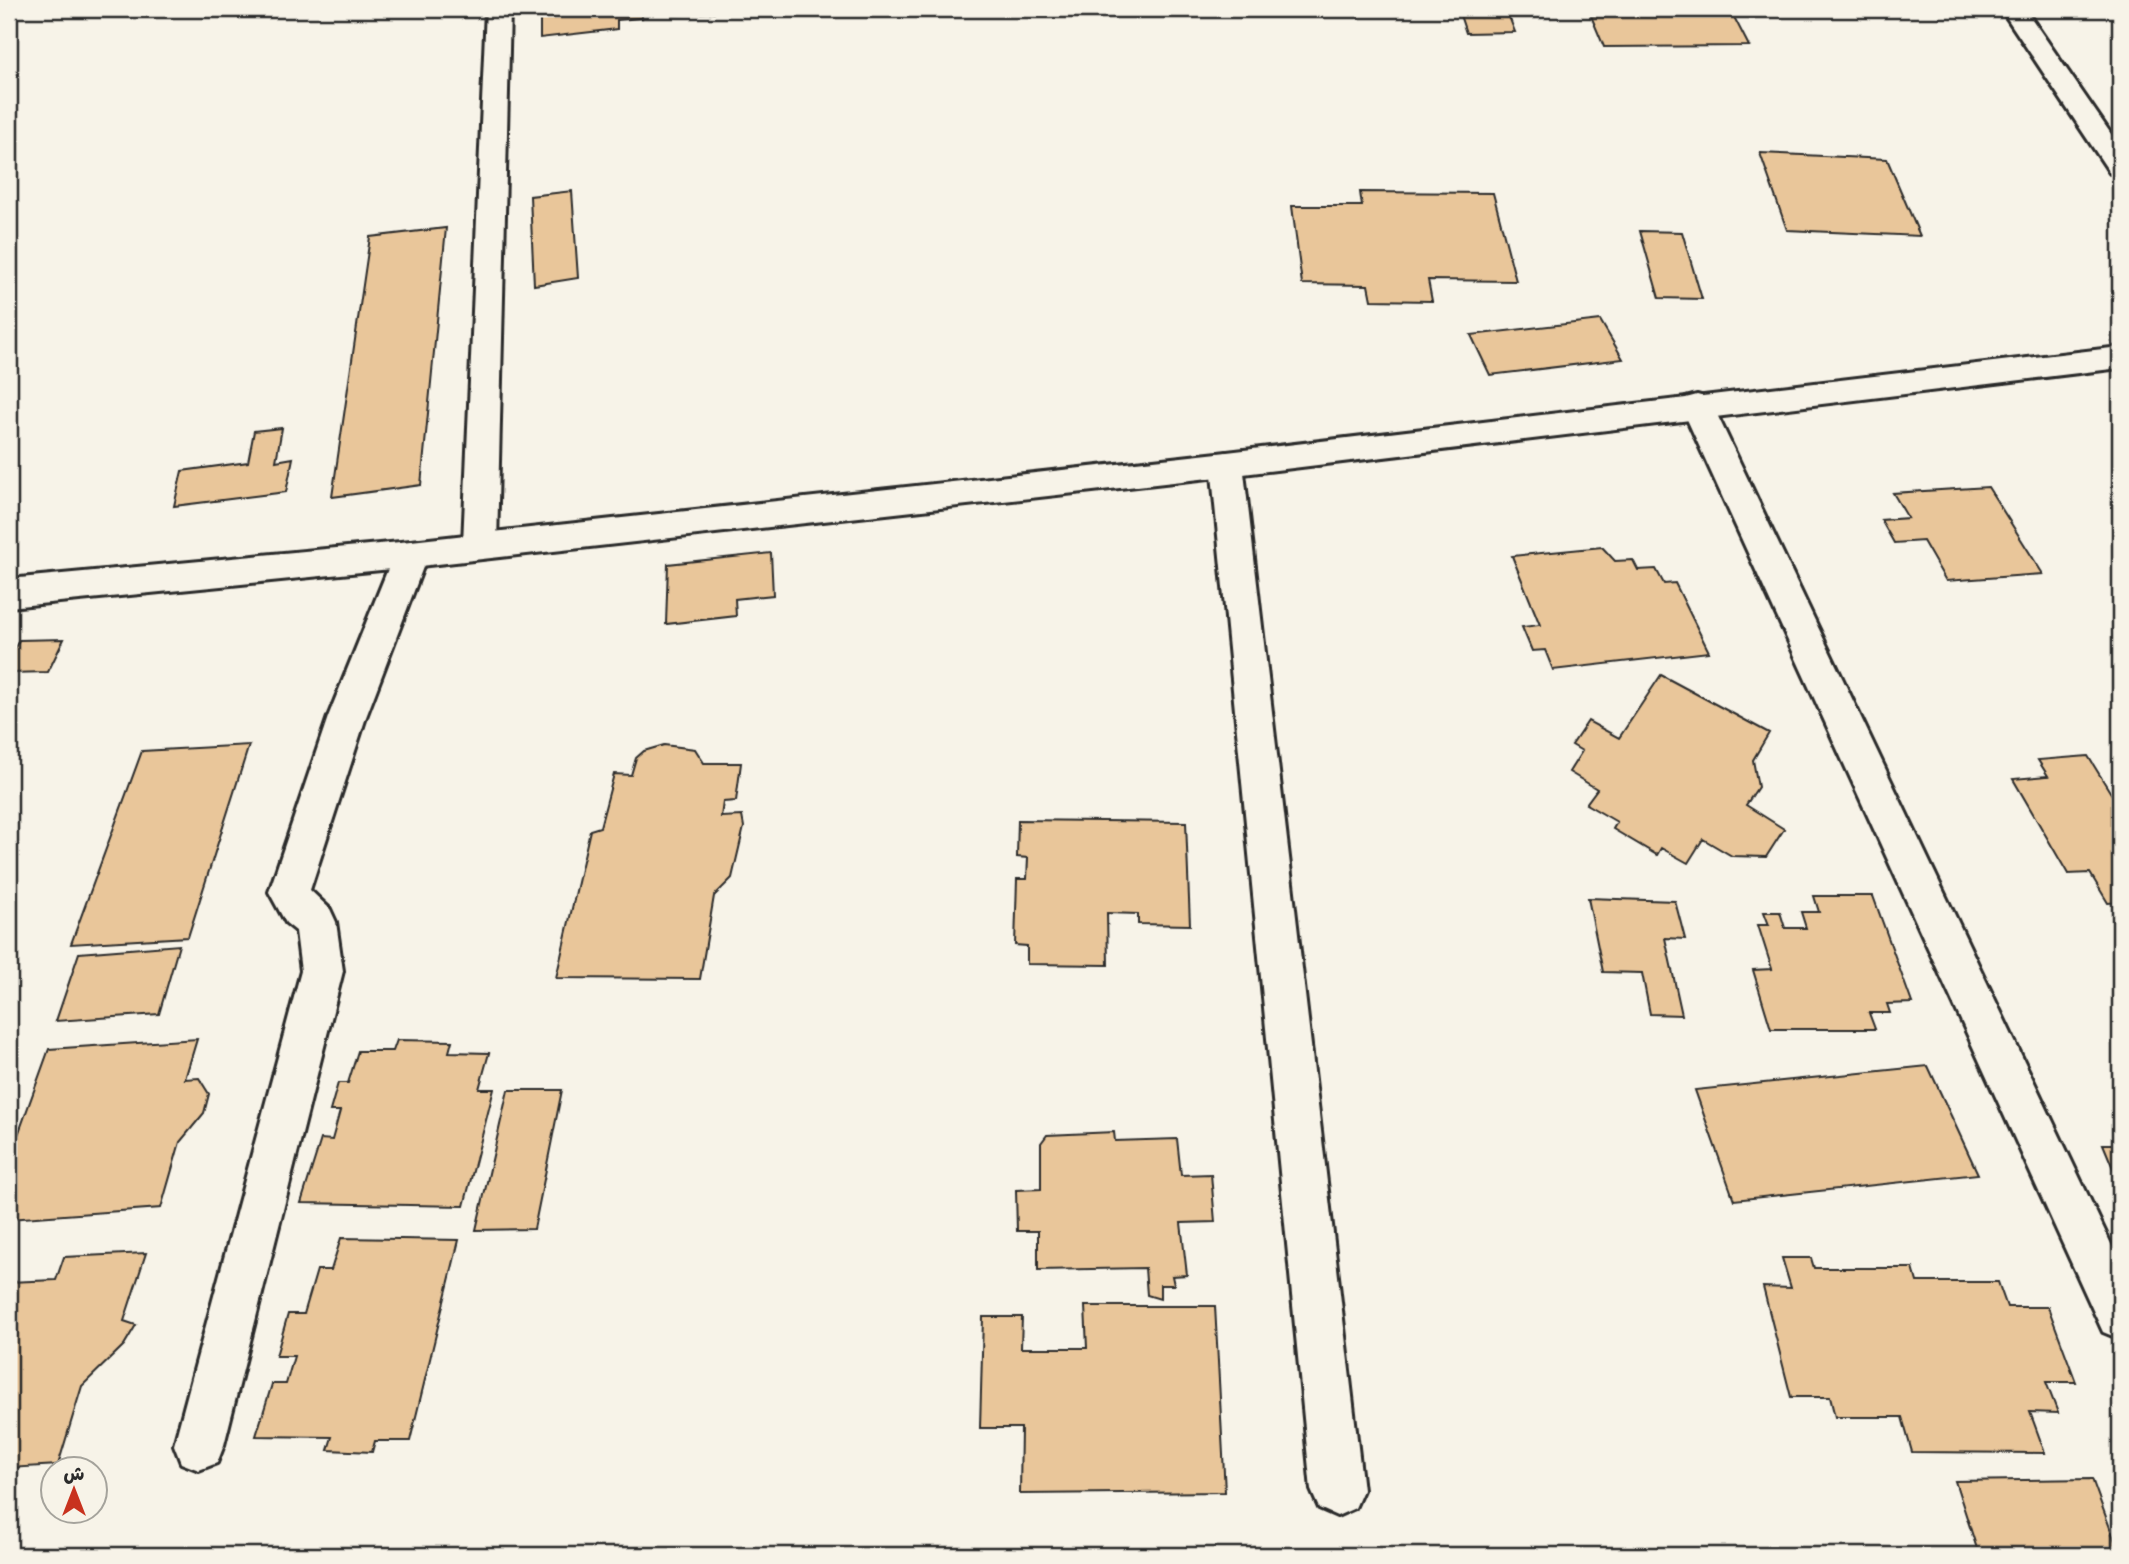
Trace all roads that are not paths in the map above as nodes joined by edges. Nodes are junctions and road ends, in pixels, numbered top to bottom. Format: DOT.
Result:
graph roads {
  1 [pos="498,9"];
  2 [pos="2013,9"];
  3 [pos="2120,167"];
  4 [pos="2120,357"];
  5 [pos="1697,406"];
  6 [pos="1227,464"];
  7 [pos="480,544"];
  8 [pos="411,554"];
  9 [pos="9,593"];
  10 [pos="2120,1315"];
  11 [pos="199,1445"];
  12 [pos="1337,1490"];
  1 -- 7 [label="street"];
  2 -- 3 [label="street"];
  4 -- 5 [label="street"];
  5 -- 6 [label="street"];
  5 -- 10 [label="street"];
  6 -- 7 [label="street"];
  6 -- 12 [label="street"];
  7 -- 8 [label="street"];
  8 -- 9 [label="street"];
  8 -- 11 [label="street"];
}
